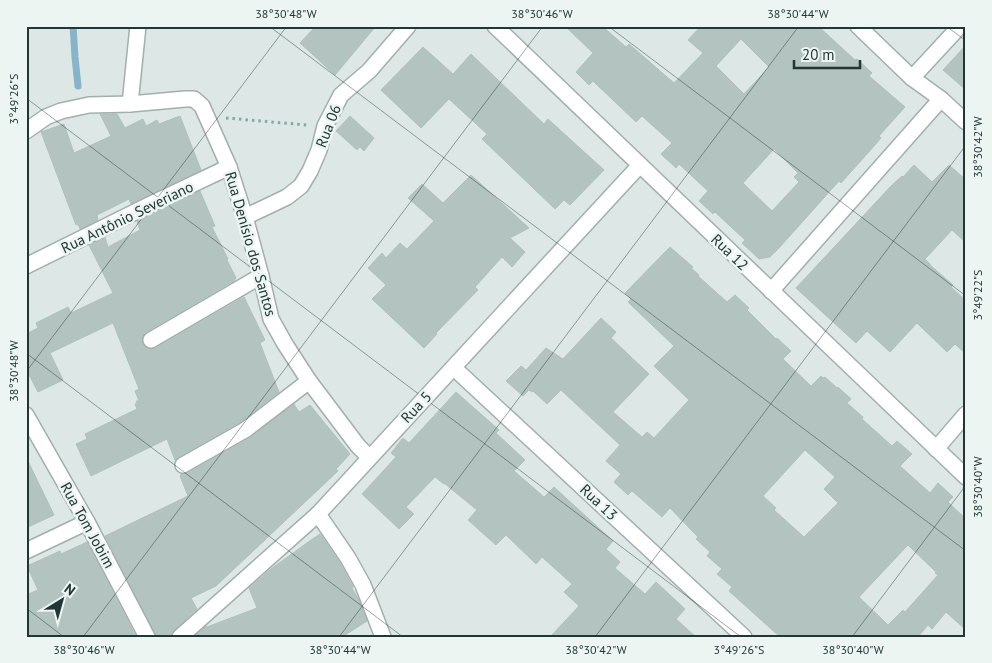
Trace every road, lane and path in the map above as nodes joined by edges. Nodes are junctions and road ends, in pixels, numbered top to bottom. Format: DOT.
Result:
graph roads {
  1 [pos="138,26"];
  2 [pos="408,26"];
  3 [pos="495,26"];
  4 [pos="858,26"];
  5 [pos="960,26"];
  6 [pos="912,78"];
  7 [pos="940,99"];
  8 [pos="130,104"];
  9 [pos="207,116"];
  10 [pos="966,122"];
  11 [pos="325,126"];
  12 [pos="26,131"];
  13 [pos="640,165"];
  14 [pos="229,167"];
  15 [pos="245,216"];
  16 [pos="26,266"];
  17 [pos="261,276"];
  18 [pos="771,291"];
  19 [pos="151,340"];
  20 [pos="454,368"];
  21 [pos="309,381"];
  22 [pos="966,414"];
  23 [pos="26,415"];
  24 [pos="936,448"];
  25 [pos="369,457"];
  26 [pos="183,465"];
  27 [pos="966,477"];
  28 [pos="318,514"];
  29 [pos="88,522"];
  30 [pos="26,551"];
  31 [pos="380,635"];
  32 [pos="147,637"];
  33 [pos="180,637"];
  34 [pos="744,637"];
  1 -- 8 [label="street"];
  2 -- 11 [label="street, Rua 06"];
  3 -- 13 [label="street, Rua 12"];
  4 -- 6 [label="street"];
  5 -- 6 [label="street"];
  6 -- 7 [label="street"];
  7 -- 10 [label="street"];
  7 -- 18 [label="street"];
  8 -- 9 [label="street, Rua Denísio dos Santos"];
  8 -- 12 [label="street"];
  9 -- 11 [label="path"];
  9 -- 14 [label="street, Rua Denísio dos Santos"];
  11 -- 15 [label="street, Rua 06"];
  13 -- 18 [label="street, Rua 12"];
  13 -- 20 [label="street, Rua 5"];
  14 -- 15 [label="street, Rua Denísio dos Santos"];
  14 -- 16 [label="street, Rua Antônio Severiano"];
  15 -- 17 [label="street, Rua Denísio dos Santos"];
  17 -- 19 [label="street"];
  17 -- 21 [label="street, Rua Denísio dos Santos"];
  18 -- 24 [label="street, Rua 12"];
  20 -- 25 [label="street, Rua 5"];
  20 -- 34 [label="street, Rua 13"];
  21 -- 25 [label="street, Rua Denísio dos Santos"];
  21 -- 26 [label="street"];
  22 -- 24 [label="street"];
  23 -- 29 [label="street, Rua Tom Jobim"];
  24 -- 27 [label="street, Rua 12"];
  25 -- 28 [label="street, Rua 5"];
  28 -- 31 [label="street"];
  28 -- 33 [label="street, Rua 5"];
  29 -- 30 [label="street"];
  29 -- 32 [label="street, Rua Tom Jobim"];
}
